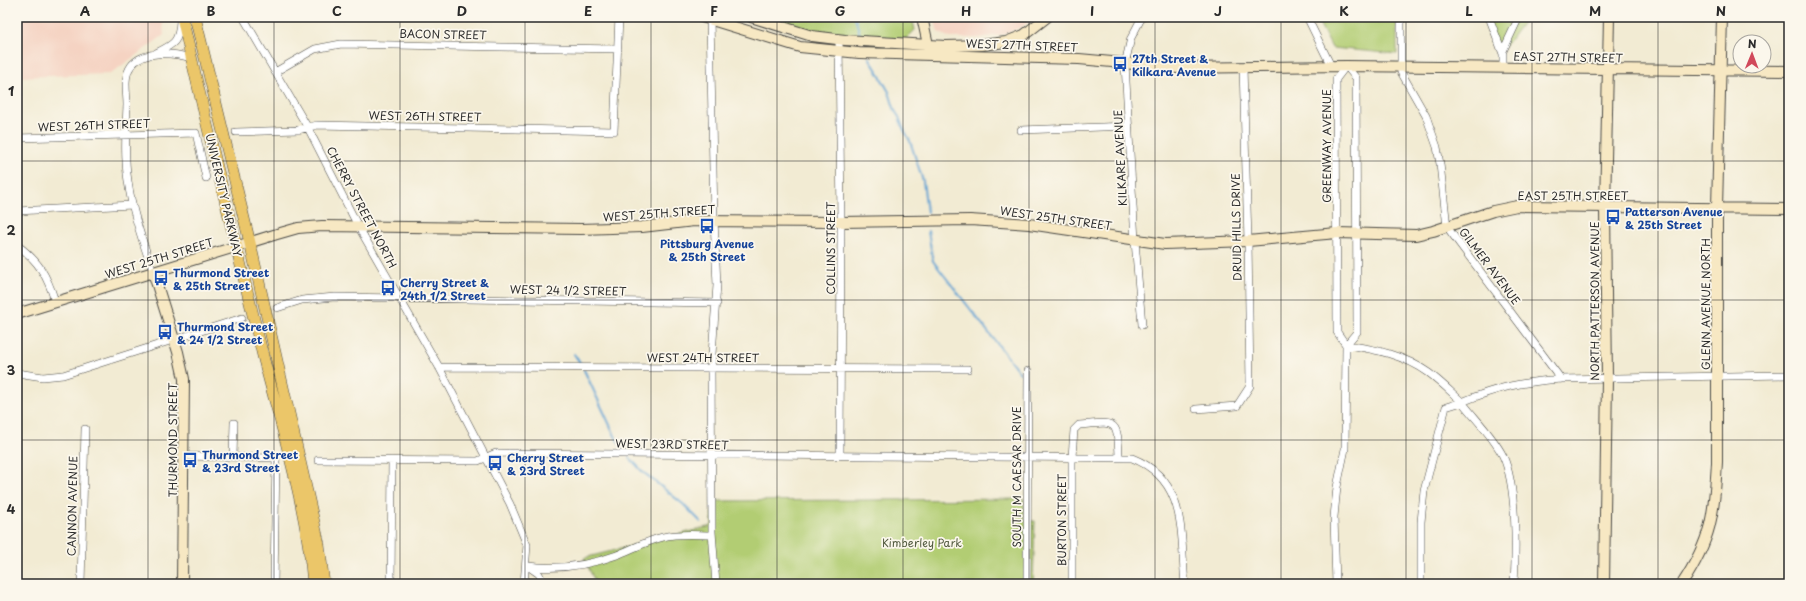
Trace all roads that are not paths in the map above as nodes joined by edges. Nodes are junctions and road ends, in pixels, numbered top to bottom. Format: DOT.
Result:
graph roads {
  1 [pos="181,17"];
  2 [pos="196,17"];
  3 [pos="243,17"];
  4 [pos="619,17"];
  5 [pos="751,17"];
  6 [pos="922,17"];
  7 [pos="1047,17"];
  8 [pos="1142,17"];
  9 [pos="1307,17"];
  10 [pos="1401,17"];
  11 [pos="1489,17"];
  12 [pos="1519,17"];
  13 [pos="1609,17"];
  14 [pos="1722,17"];
  15 [pos="707,18"];
  16 [pos="839,39"];
  17 [pos="618,49"];
  18 [pos="927,50"];
  19 [pos="1503,51"];
  20 [pos="838,52"];
  21 [pos="152,55"];
  22 [pos="192,58"];
  23 [pos="1126,64"];
  24 [pos="1331,66"];
  25 [pos="1346,66"];
  26 [pos="1243,67"];
  27 [pos="1400,68"];
  28 [pos="1503,68"];
  29 [pos="1609,70"];
  30 [pos="1721,71"];
  31 [pos="1789,71"];
  32 [pos="275,72"];
  33 [pos="1130,126"];
  34 [pos="308,128"];
  35 [pos="1021,130"];
  36 [pos="236,132"];
  37 [pos="126,135"];
  38 [pos="17,138"];
  39 [pos="206,178"];
  40 [pos="132,206"];
  41 [pos="1717,207"];
  42 [pos="1605,208"];
  43 [pos="1789,208"];
  44 [pos="17,211"];
  45 [pos="714,220"];
  46 [pos="841,222"];
  47 [pos="358,226"];
  48 [pos="1447,227"];
  49 [pos="1337,233"];
  50 [pos="1356,233"];
  51 [pos="1134,241"];
  52 [pos="1248,241"];
  53 [pos="250,243"];
  54 [pos="17,245"];
  55 [pos="236,247"];
  56 [pos="153,272"];
  57 [pos="400,299"];
  58 [pos="55,301"];
  59 [pos="717,303"];
  60 [pos="277,308"];
  61 [pos="17,314"];
  62 [pos="242,318"];
  63 [pos="1142,325"];
  64 [pos="174,340"];
  65 [pos="1346,345"];
  66 [pos="439,367"];
  67 [pos="711,368"];
  68 [pos="841,369"];
  69 [pos="968,369"];
  70 [pos="1028,371"];
  71 [pos="17,373"];
  72 [pos="1789,374"];
  73 [pos="1717,375"];
  74 [pos="1561,378"];
  75 [pos="1607,378"];
  76 [pos="1462,402"];
  77 [pos="1196,409"];
  78 [pos="234,423"];
  79 [pos="84,429"];
  80 [pos="184,456"];
  81 [pos="233,456"];
  82 [pos="485,456"];
  83 [pos="710,456"];
  84 [pos="840,456"];
  85 [pos="1027,456"];
  86 [pos="1072,456"];
  87 [pos="1119,457"];
  88 [pos="318,460"];
  89 [pos="392,461"];
  90 [pos="712,535"];
  91 [pos="527,566"];
  92 [pos="81,584"];
  93 [pos="182,584"];
  94 [pos="274,584"];
  95 [pos="313,584"];
  96 [pos="324,584"];
  97 [pos="391,584"];
  98 [pos="524,584"];
  99 [pos="544,584"];
  100 [pos="716,584"];
  101 [pos="1027,584"];
  102 [pos="1072,584"];
  103 [pos="1185,584"];
  104 [pos="1336,584"];
  105 [pos="1421,584"];
  106 [pos="1514,584"];
  107 [pos="1604,584"];
  108 [pos="1682,584"];
  1 -- 21 [label="street, THURMOND STREET"];
  1 -- 22 [label="main road, UNIVERSITY PARKWAY"];
  2 -- 53 [label="main road, UNIVERSITY PARKWAY"];
  3 -- 32 [label="street, CHERRY STREET NORTH"];
  4 -- 17 [label="street"];
  5 -- 16 [label="street, WEST 27TH STREET"];
  6 -- 18 [label="street"];
  7 -- 18 [label="street"];
  8 -- 23 [label="street, KILKARE AVENUE"];
  9 -- 24 [label="street"];
  10 -- 27 [label="street, GILMER AVENUE"];
  11 -- 19 [label="street"];
  12 -- 19 [label="street"];
  13 -- 29 [label="street, NORTH PATTERSON AVENUE"];
  14 -- 30 [label="street, GLENN AVENUE NORTH"];
  15 -- 20 [label="street, WEST 27TH STREET"];
  15 -- 45 [label="street"];
  16 -- 18 [label="street, WEST 27TH STREET"];
  16 -- 20 [label="street, COLLINS STREET"];
  17 -- 32 [label="street, BACON STREET"];
  17 -- 34 [label="street, WEST 26TH STREET"];
  18 -- 20 [label="street, WEST 27TH STREET"];
  18 -- 23 [label="street, WEST 27TH STREET"];
  19 -- 28 [label="street"];
  20 -- 46 [label="street, COLLINS STREET"];
  21 -- 22 [label="street, THURMOND STREET"];
  21 -- 37 [label="street, THURMOND STREET"];
  22 -- 55 [label="main road, UNIVERSITY PARKWAY"];
  23 -- 26 [label="street, WEST 27TH STREET"];
  23 -- 33 [label="street, KILKARE AVENUE"];
  24 -- 25 [label="street, WEST 27TH STREET"];
  24 -- 26 [label="street, WEST 27TH STREET"];
  25 -- 27 [label="street, EAST 27TH STREET"];
  25 -- 49 [label="street, GREENWAY AVENUE"];
  25 -- 50 [label="street"];
  26 -- 52 [label="street, DRUID HILLS DRIVE"];
  27 -- 28 [label="street, EAST 27TH STREET"];
  27 -- 48 [label="street, GILMER AVENUE"];
  28 -- 29 [label="street, EAST 27TH STREET"];
  29 -- 30 [label="street, EAST 27TH STREET"];
  29 -- 42 [label="street, NORTH PATTERSON AVENUE"];
  30 -- 31 [label="street, EAST 27TH STREET"];
  30 -- 41 [label="street, GLENN AVENUE NORTH"];
  32 -- 34 [label="street, CHERRY STREET NORTH"];
  33 -- 35 [label="street"];
  33 -- 51 [label="street, KILKARE AVENUE"];
  34 -- 36 [label="street, WEST 26TH STREET"];
  34 -- 47 [label="street, CHERRY STREET NORTH"];
  37 -- 38 [label="street, WEST 26TH STREET"];
  37 -- 39 [label="street, WEST 26TH STREET"];
  37 -- 40 [label="street, THURMOND STREET"];
  40 -- 44 [label="street"];
  40 -- 56 [label="street, THURMOND STREET"];
  41 -- 42 [label="street, EAST 25TH STREET"];
  41 -- 43 [label="street, EAST 25TH STREET"];
  41 -- 73 [label="street, GLENN AVENUE NORTH"];
  42 -- 48 [label="street, EAST 25TH STREET"];
  42 -- 75 [label="street, NORTH PATTERSON AVENUE"];
  45 -- 46 [label="street, WEST 25TH STREET"];
  45 -- 47 [label="street, WEST 25TH STREET"];
  45 -- 59 [label="street"];
  46 -- 51 [label="street, WEST 25TH STREET"];
  46 -- 68 [label="street, COLLINS STREET"];
  47 -- 53 [label="street, WEST 25TH STREET"];
  47 -- 57 [label="street, CHERRY STREET NORTH"];
  48 -- 50 [label="street, EAST 25TH STREET"];
  48 -- 74 [label="street, GILMER AVENUE"];
  49 -- 50 [label="street, EAST 25TH STREET"];
  49 -- 52 [label="street, WEST 25TH STREET"];
  49 -- 65 [label="street, GREENWAY AVENUE"];
  50 -- 65 [label="street"];
  51 -- 52 [label="street, WEST 25TH STREET"];
  51 -- 63 [label="street, KILKARE AVENUE"];
  52 -- 77 [label="street, DRUID HILLS DRIVE"];
  53 -- 55 [label="street, WEST 25TH STREET"];
  53 -- 96 [label="main road, UNIVERSITY PARKWAY"];
  54 -- 58 [label="street"];
  55 -- 56 [label="street, WEST 25TH STREET"];
  55 -- 95 [label="main road, UNIVERSITY PARKWAY"];
  56 -- 58 [label="street, WEST 25TH STREET"];
  56 -- 64 [label="street, THURMOND STREET"];
  57 -- 59 [label="street, WEST 24 1/2 STREET"];
  57 -- 60 [label="street, WEST 24 1/2 STREET"];
  57 -- 66 [label="street, CHERRY STREET NORTH"];
  58 -- 61 [label="street, WEST 25TH STREET"];
  59 -- 67 [label="street"];
  62 -- 64 [label="street"];
  64 -- 71 [label="street"];
  64 -- 80 [label="street, THURMOND STREET"];
  65 -- 76 [label="street"];
  65 -- 104 [label="street, GREENWAY AVENUE"];
  66 -- 67 [label="street, WEST 24TH STREET"];
  66 -- 82 [label="street, CHERRY STREET NORTH"];
  67 -- 68 [label="street, WEST 24TH STREET"];
  67 -- 83 [label="street"];
  68 -- 69 [label="street, WEST 24TH STREET"];
  68 -- 84 [label="street, COLLINS STREET"];
  70 -- 85 [label="street, SOUTH M CAESAR DRIVE"];
  72 -- 73 [label="street"];
  73 -- 75 [label="street"];
  73 -- 108 [label="street, GLENN AVENUE NORTH"];
  74 -- 75 [label="street"];
  74 -- 76 [label="street"];
  75 -- 107 [label="street, NORTH PATTERSON AVENUE"];
  76 -- 105 [label="street"];
  76 -- 106 [label="street"];
  78 -- 81 [label="street"];
  79 -- 92 [label="street, CANNON AVENUE"];
  80 -- 81 [label="street"];
  80 -- 93 [label="street, THURMOND STREET"];
  81 -- 94 [label="street"];
  82 -- 83 [label="street, WEST 23RD STREET"];
  82 -- 89 [label="street, WEST 23RD STREET"];
  82 -- 91 [label="street, CHERRY STREET NORTH"];
  83 -- 84 [label="street, WEST 23RD STREET"];
  83 -- 90 [label="street"];
  84 -- 85 [label="street, WEST 23RD STREET"];
  85 -- 86 [label="street, WEST 23RD STREET"];
  85 -- 101 [label="street, SOUTH M CAESAR DRIVE"];
  86 -- 87 [label="street, WEST 23RD STREET"];
  86 -- 87 [label="street, BURTON STREET"];
  86 -- 102 [label="street, BURTON STREET"];
  87 -- 103 [label="street, WEST 23RD STREET"];
  88 -- 89 [label="street, WEST 23RD STREET"];
  89 -- 97 [label="street"];
  90 -- 91 [label="street"];
  90 -- 100 [label="street"];
  91 -- 98 [label="street, CHERRY STREET NORTH"];
  91 -- 99 [label="street"];
}
